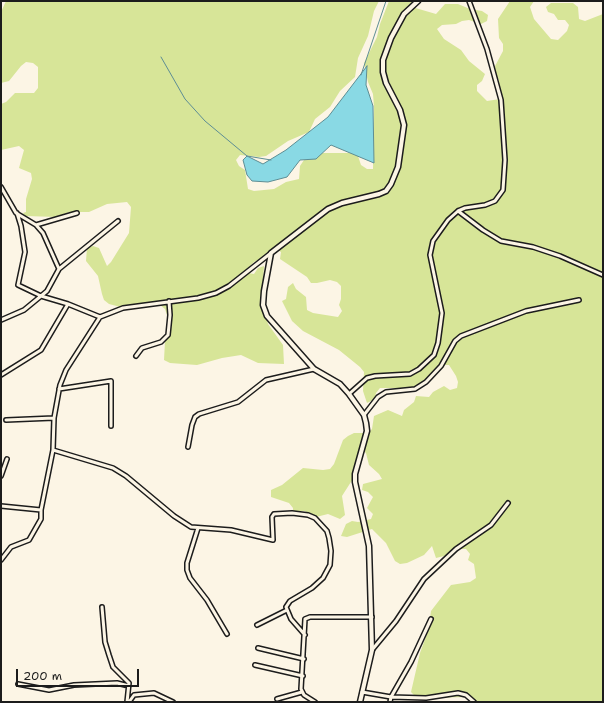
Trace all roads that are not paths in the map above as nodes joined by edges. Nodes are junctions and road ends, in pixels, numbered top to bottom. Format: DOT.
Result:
graph roads {
  1 [pos="418,1"];
  2 [pos="469,1"];
  3 [pos="1,188"];
  4 [pos="458,211"];
  5 [pos="16,213"];
  6 [pos="77,213"];
  7 [pos="118,222"];
  8 [pos="36,225"];
  9 [pos="271,253"];
  10 [pos="58,269"];
  11 [pos="603,275"];
  12 [pos="41,296"];
  13 [pos="579,300"];
  14 [pos="168,301"];
  15 [pos="68,304"];
  16 [pos="100,317"];
  17 [pos="1,320"];
  18 [pos="136,356"];
  19 [pos="314,369"];
  20 [pos="1,375"];
  21 [pos="59,389"];
  22 [pos="350,394"];
  23 [pos="364,415"];
  24 [pos="54,418"];
  25 [pos="6,420"];
  26 [pos="111,426"];
  27 [pos="188,447"];
  28 [pos="53,450"];
  29 [pos="8,458"];
  30 [pos="1,476"];
  31 [pos="508,503"];
  32 [pos="1,506"];
  33 [pos="41,510"];
  34 [pos="198,528"];
  35 [pos="1,560"];
  36 [pos="102,607"];
  37 [pos="287,610"];
  38 [pos="372,617"];
  39 [pos="431,619"];
  40 [pos="257,625"];
  41 [pos="227,634"];
  42 [pos="305,635"];
  43 [pos="258,648"];
  44 [pos="372,650"];
  45 [pos="304,659"];
  46 [pos="255,665"];
  47 [pos="302,676"];
  48 [pos="18,684"];
  49 [pos="129,686"];
  50 [pos="302,692"];
  51 [pos="361,692"];
  52 [pos="391,697"];
  53 [pos="401,697"];
  54 [pos="438,697"];
  55 [pos="277,699"];
  56 [pos="426,700"];
  57 [pos="128,702"];
  58 [pos="173,702"];
  59 [pos="315,702"];
  60 [pos="360,702"];
  61 [pos="390,702"];
  62 [pos="400,702"];
  63 [pos="440,702"];
  64 [pos="474,702"];
  1 -- 9 [label="street"];
  2 -- 4 [label="street"];
  3 -- 5 [label="street"];
  4 -- 11 [label="street"];
  4 -- 22 [label="street"];
  5 -- 8 [label="street"];
  5 -- 12 [label="street"];
  6 -- 8 [label="street"];
  7 -- 10 [label="street"];
  8 -- 10 [label="street"];
  9 -- 14 [label="street"];
  9 -- 19 [label="street"];
  10 -- 12 [label="street"];
  12 -- 15 [label="street"];
  12 -- 17 [label="street"];
  13 -- 23 [label="street"];
  14 -- 16 [label="street"];
  14 -- 18 [label="street"];
  15 -- 16 [label="street"];
  15 -- 20 [label="street"];
  16 -- 21 [label="street"];
  19 -- 22 [label="street"];
  19 -- 27 [label="street"];
  21 -- 24 [label="street"];
  21 -- 26 [label="street"];
  22 -- 23 [label="street"];
  23 -- 38 [label="street"];
  24 -- 25 [label="street"];
  24 -- 28 [label="street"];
  28 -- 33 [label="street"];
  28 -- 34 [label="street"];
  29 -- 30 [label="street"];
  31 -- 44 [label="street"];
  32 -- 33 [label="street"];
  33 -- 35 [label="street"];
  34 -- 37 [label="street"];
  34 -- 41 [label="street"];
  36 -- 49 [label="street"];
  37 -- 40 [label="street"];
  37 -- 42 [label="street"];
  38 -- 42 [label="street"];
  38 -- 44 [label="street"];
  39 -- 52 [label="street"];
  42 -- 45 [label="street"];
  43 -- 45 [label="street"];
  44 -- 51 [label="street"];
  45 -- 47 [label="street"];
  46 -- 47 [label="street"];
  47 -- 50 [label="street"];
  48 -- 49 [label="street"];
  49 -- 57 [label="street"];
  50 -- 55 [label="street"];
  50 -- 59 [label="street"];
  51 -- 52 [label="street"];
  51 -- 60 [label="street"];
  52 -- 53 [label="street"];
  52 -- 61 [label="street"];
  53 -- 56 [label="street"];
  53 -- 62 [label="street"];
  54 -- 56 [label="street"];
  54 -- 63 [label="street"];
  54 -- 64 [label="street"];
  57 -- 58 [label="street"];
}
